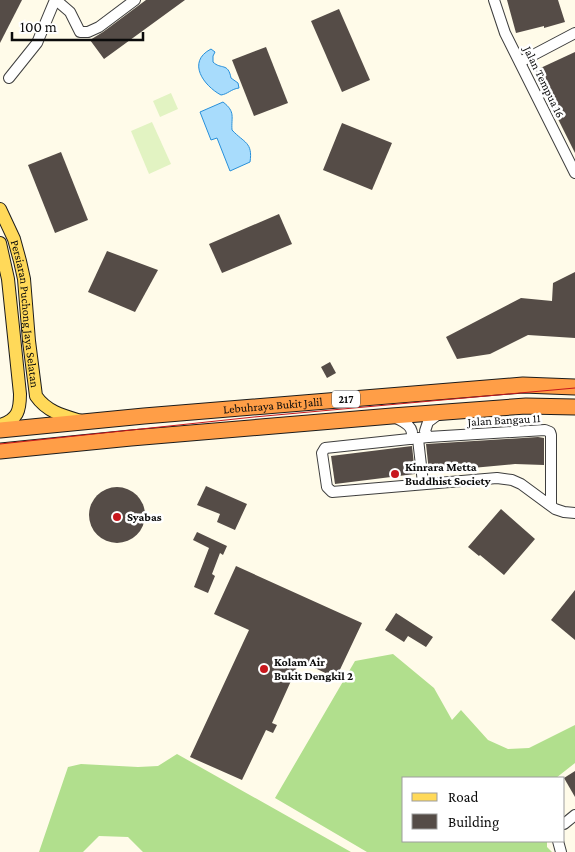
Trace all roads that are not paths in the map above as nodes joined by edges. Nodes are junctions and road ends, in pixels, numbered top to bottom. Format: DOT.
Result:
graph roads {
  1 [pos="55,0"];
  2 [pos="134,0"];
  3 [pos="494,0"];
  4 [pos="575,33"];
  5 [pos="520,62"];
  6 [pos="9,78"];
  7 [pos="575,173"];
  8 [pos="0,209"];
  9 [pos="0,243"];
  10 [pos="29,342"];
  11 [pos="15,343"];
  12 [pos="575,387"];
  13 [pos="575,406"];
  14 [pos="441,412"];
  15 [pos="392,416"];
  16 [pos="84,421"];
  17 [pos="0,426"];
  18 [pos="0,430"];
  19 [pos="419,438"];
  20 [pos="0,452"];
  21 [pos="423,483"];
  22 [pos="550,505"];
  23 [pos="575,513"];
  24 [pos="575,815"];
  25 [pos="565,823"];
  1 -- 2 [label="street"];
  1 -- 6 [label="street"];
  3 -- 5 [label="street, Jalan Tempua 16"];
  4 -- 5 [label="street"];
  5 -- 7 [label="street, Jalan Tempua 16"];
  8 -- 10 [label="main road, Persiaran Puchong Jaya Selatan"];
  9 -- 11 [label="main road, Persiaran Puchong Jaya Selatan"];
  10 -- 11 [label="main road"];
  10 -- 16 [label="main road, Persiaran Puchong Jaya Selatan"];
  11 -- 17 [label="main road, Persiaran Puchong Jaya Selatan"];
  12 -- 16 [label="highway, Lebuhraya Bukit Jalil / 217"];
  13 -- 14 [label="highway, Lebuhraya Bukit Jalil / 217"];
  14 -- 15 [label="highway, Lebuhraya Bukit Jalil / 217"];
  14 -- 19 [label="street"];
  15 -- 19 [label="street"];
  15 -- 20 [label="highway, Lebuhraya Bukit Jalil / 217"];
  16 -- 18 [label="highway, Lebuhraya Bukit Jalil / 217"];
  19 -- 21 [label="street"];
  19 -- 21 [label="street, Jalan Bangau 11"];
  19 -- 22 [label="street, Jalan Bangau 11"];
  21 -- 22 [label="street, Jalan Bangau 11"];
  22 -- 23 [label="street"];
  24 -- 25 [label="street"];
}
